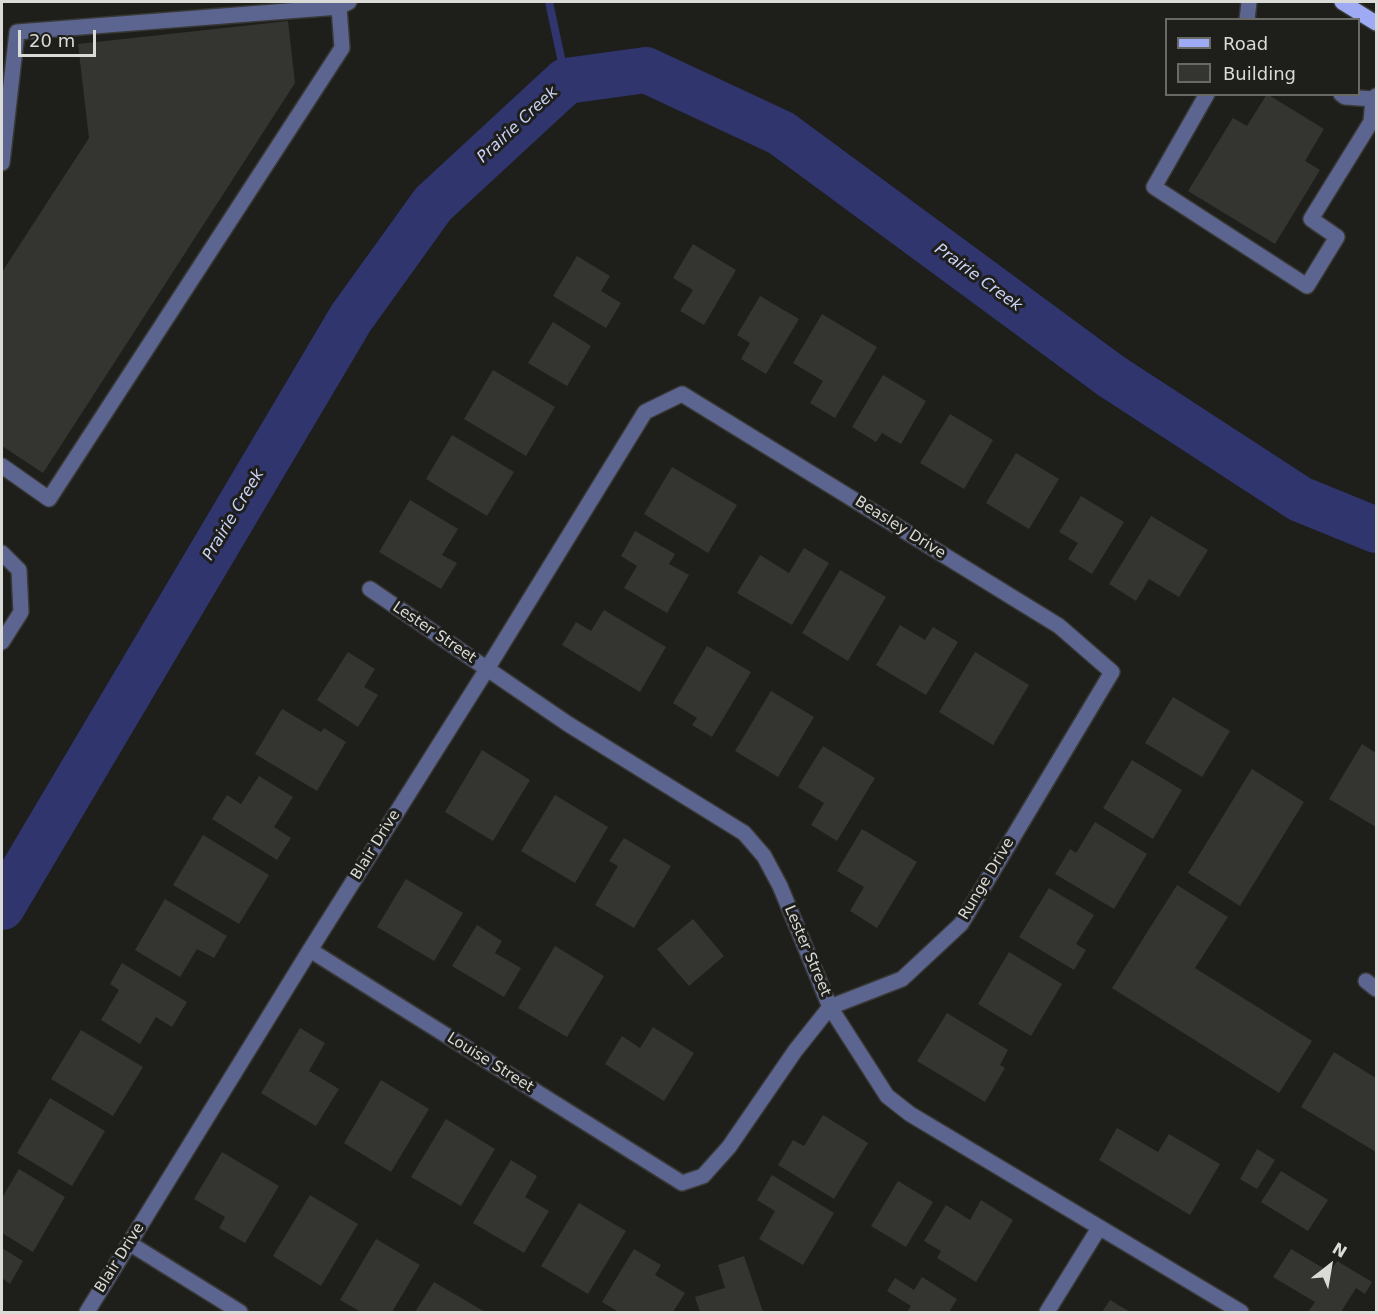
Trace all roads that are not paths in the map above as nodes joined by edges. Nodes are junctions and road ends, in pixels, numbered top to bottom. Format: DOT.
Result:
graph roads {
  1 [pos="1249,2"];
  2 [pos="1342,2"];
  3 [pos="344,4"];
  4 [pos="1247,18"];
  5 [pos="1377,23"];
  6 [pos="1205,96"];
  7 [pos="1344,96"];
  8 [pos="1375,97"];
  9 [pos="2,163"];
  10 [pos="682,394"];
  11 [pos="2,466"];
  12 [pos="2,554"];
  13 [pos="370,589"];
  14 [pos="2,642"];
  15 [pos="487,669"];
  16 [pos="1112,672"];
  17 [pos="310,950"];
  18 [pos="830,1007"];
  19 [pos="1099,1228"];
  20 [pos="129,1243"];
  21 [pos="87,1312"];
  22 [pos="240,1312"];
  23 [pos="1047,1312"];
  24 [pos="1241,1312"];
  1 -- 4 [label="street"];
  2 -- 5 [label="main road"];
  3 -- 9 [label="street"];
  3 -- 11 [label="street"];
  6 -- 8 [label="street"];
  7 -- 8 [label="street"];
  10 -- 15 [label="street, Blair Drive"];
  10 -- 16 [label="street, Beasley Drive"];
  12 -- 14 [label="street"];
  13 -- 15 [label="street, Lester Street"];
  15 -- 17 [label="street, Blair Drive"];
  15 -- 18 [label="street, Lester Street"];
  16 -- 18 [label="street, Runge Drive"];
  17 -- 18 [label="street, Louise Street"];
  17 -- 20 [label="street, Blair Drive"];
  18 -- 19 [label="street, Lester Street"];
  19 -- 23 [label="street"];
  19 -- 24 [label="street, Lester Street"];
  20 -- 21 [label="street, Blair Drive"];
  20 -- 22 [label="street"];
}
